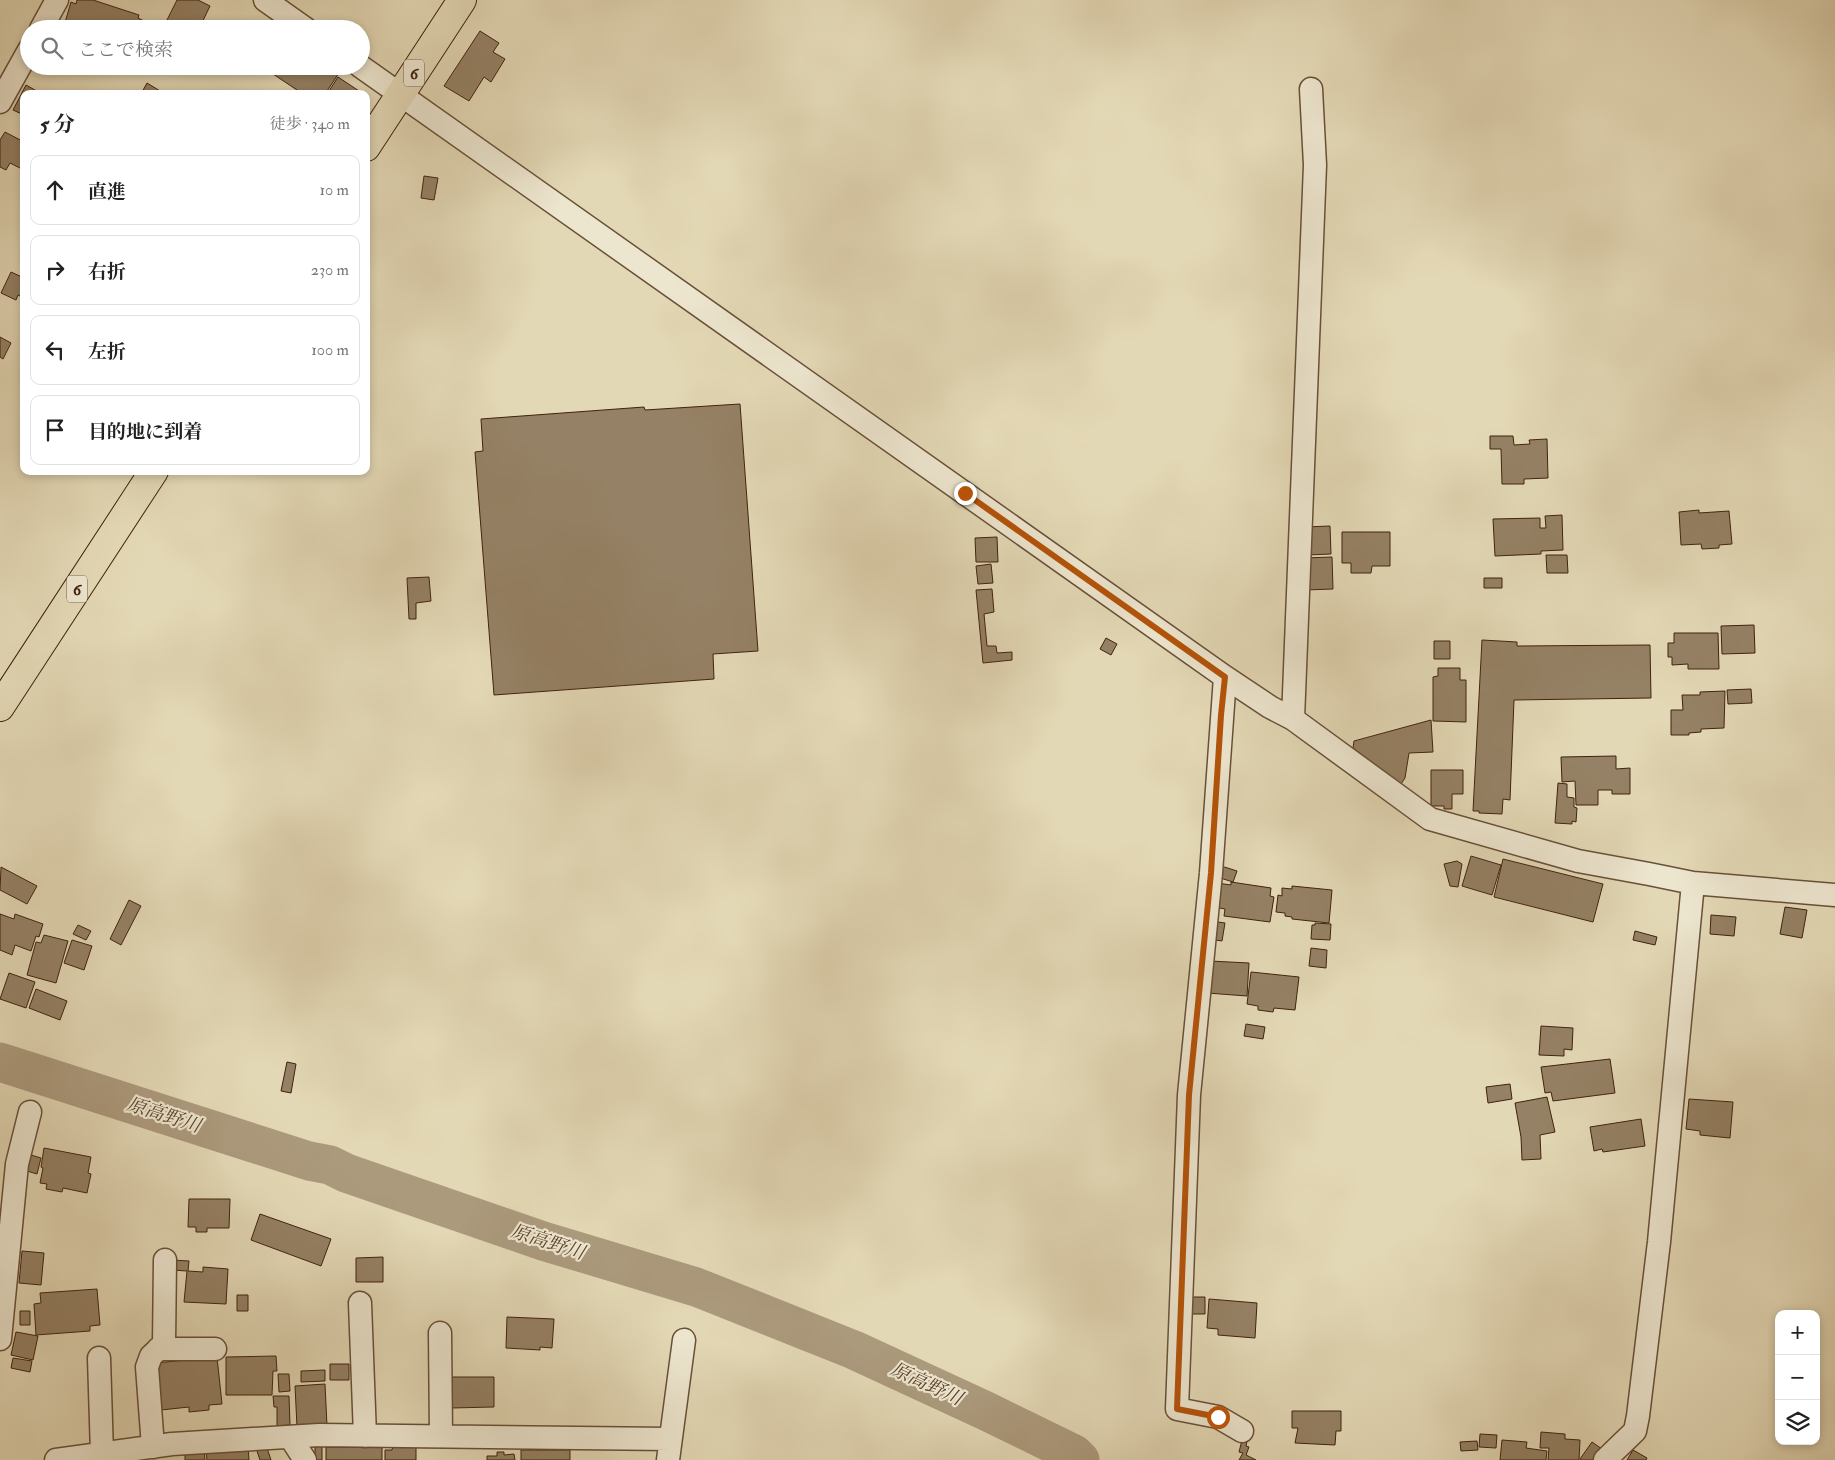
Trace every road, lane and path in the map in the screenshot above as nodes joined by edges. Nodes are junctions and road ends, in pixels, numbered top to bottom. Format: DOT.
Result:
graph roads {
  1 [pos="57,0"];
  2 [pos="265,0"];
  3 [pos="462,0"];
  4 [pos="46,20"];
  5 [pos="293,20"];
  6 [pos="16,60"];
  7 [pos="370,73"];
  8 [pos="1311,89"];
  9 [pos="400,95"];
  10 [pos="0,102"];
  11 [pos="370,141"];
  12 [pos="151,475"];
  13 [pos="1225,677"];
  14 [pos="2,700"];
  15 [pos="1293,720"];
  16 [pos="1693,883"];
  17 [pos="1835,895"];
  18 [pos="30,1112"];
  19 [pos="165,1260"];
  20 [pos="360,1303"];
  21 [pos="440,1333"];
  22 [pos="0,1339"];
  23 [pos="684,1340"];
  24 [pos="158,1349"];
  25 [pos="215,1349"];
  26 [pos="99,1358"];
  27 [pos="1242,1430"];
  28 [pos="364,1436"];
  29 [pos="441,1436"];
  30 [pos="290,1437"];
  31 [pos="153,1446"];
  32 [pos="669,1450"];
  33 [pos="102,1454"];
  34 [pos="56,1460"];
  35 [pos="305,1460"];
  36 [pos="1605,1460"];
  1 -- 4 [label="street"];
  2 -- 5 [label="street"];
  3 -- 9 [label="highway, 6"];
  6 -- 10 [label="street"];
  7 -- 9 [label="street"];
  8 -- 15 [label="street"];
  9 -- 11 [label="highway, 6"];
  9 -- 13 [label="street"];
  12 -- 14 [label="highway, 6"];
  13 -- 15 [label="street"];
  13 -- 27 [label="street"];
  15 -- 16 [label="street"];
  16 -- 17 [label="street"];
  16 -- 36 [label="street"];
  18 -- 22 [label="street"];
  19 -- 24 [label="street"];
  20 -- 28 [label="street"];
  21 -- 29 [label="street"];
  23 -- 32 [label="street"];
  24 -- 25 [label="street"];
  24 -- 31 [label="street"];
  26 -- 33 [label="street"];
  28 -- 29 [label="street"];
  28 -- 30 [label="street"];
  29 -- 32 [label="street"];
  30 -- 31 [label="street"];
  30 -- 35 [label="street"];
  31 -- 33 [label="street"];
  33 -- 34 [label="street"];
}
